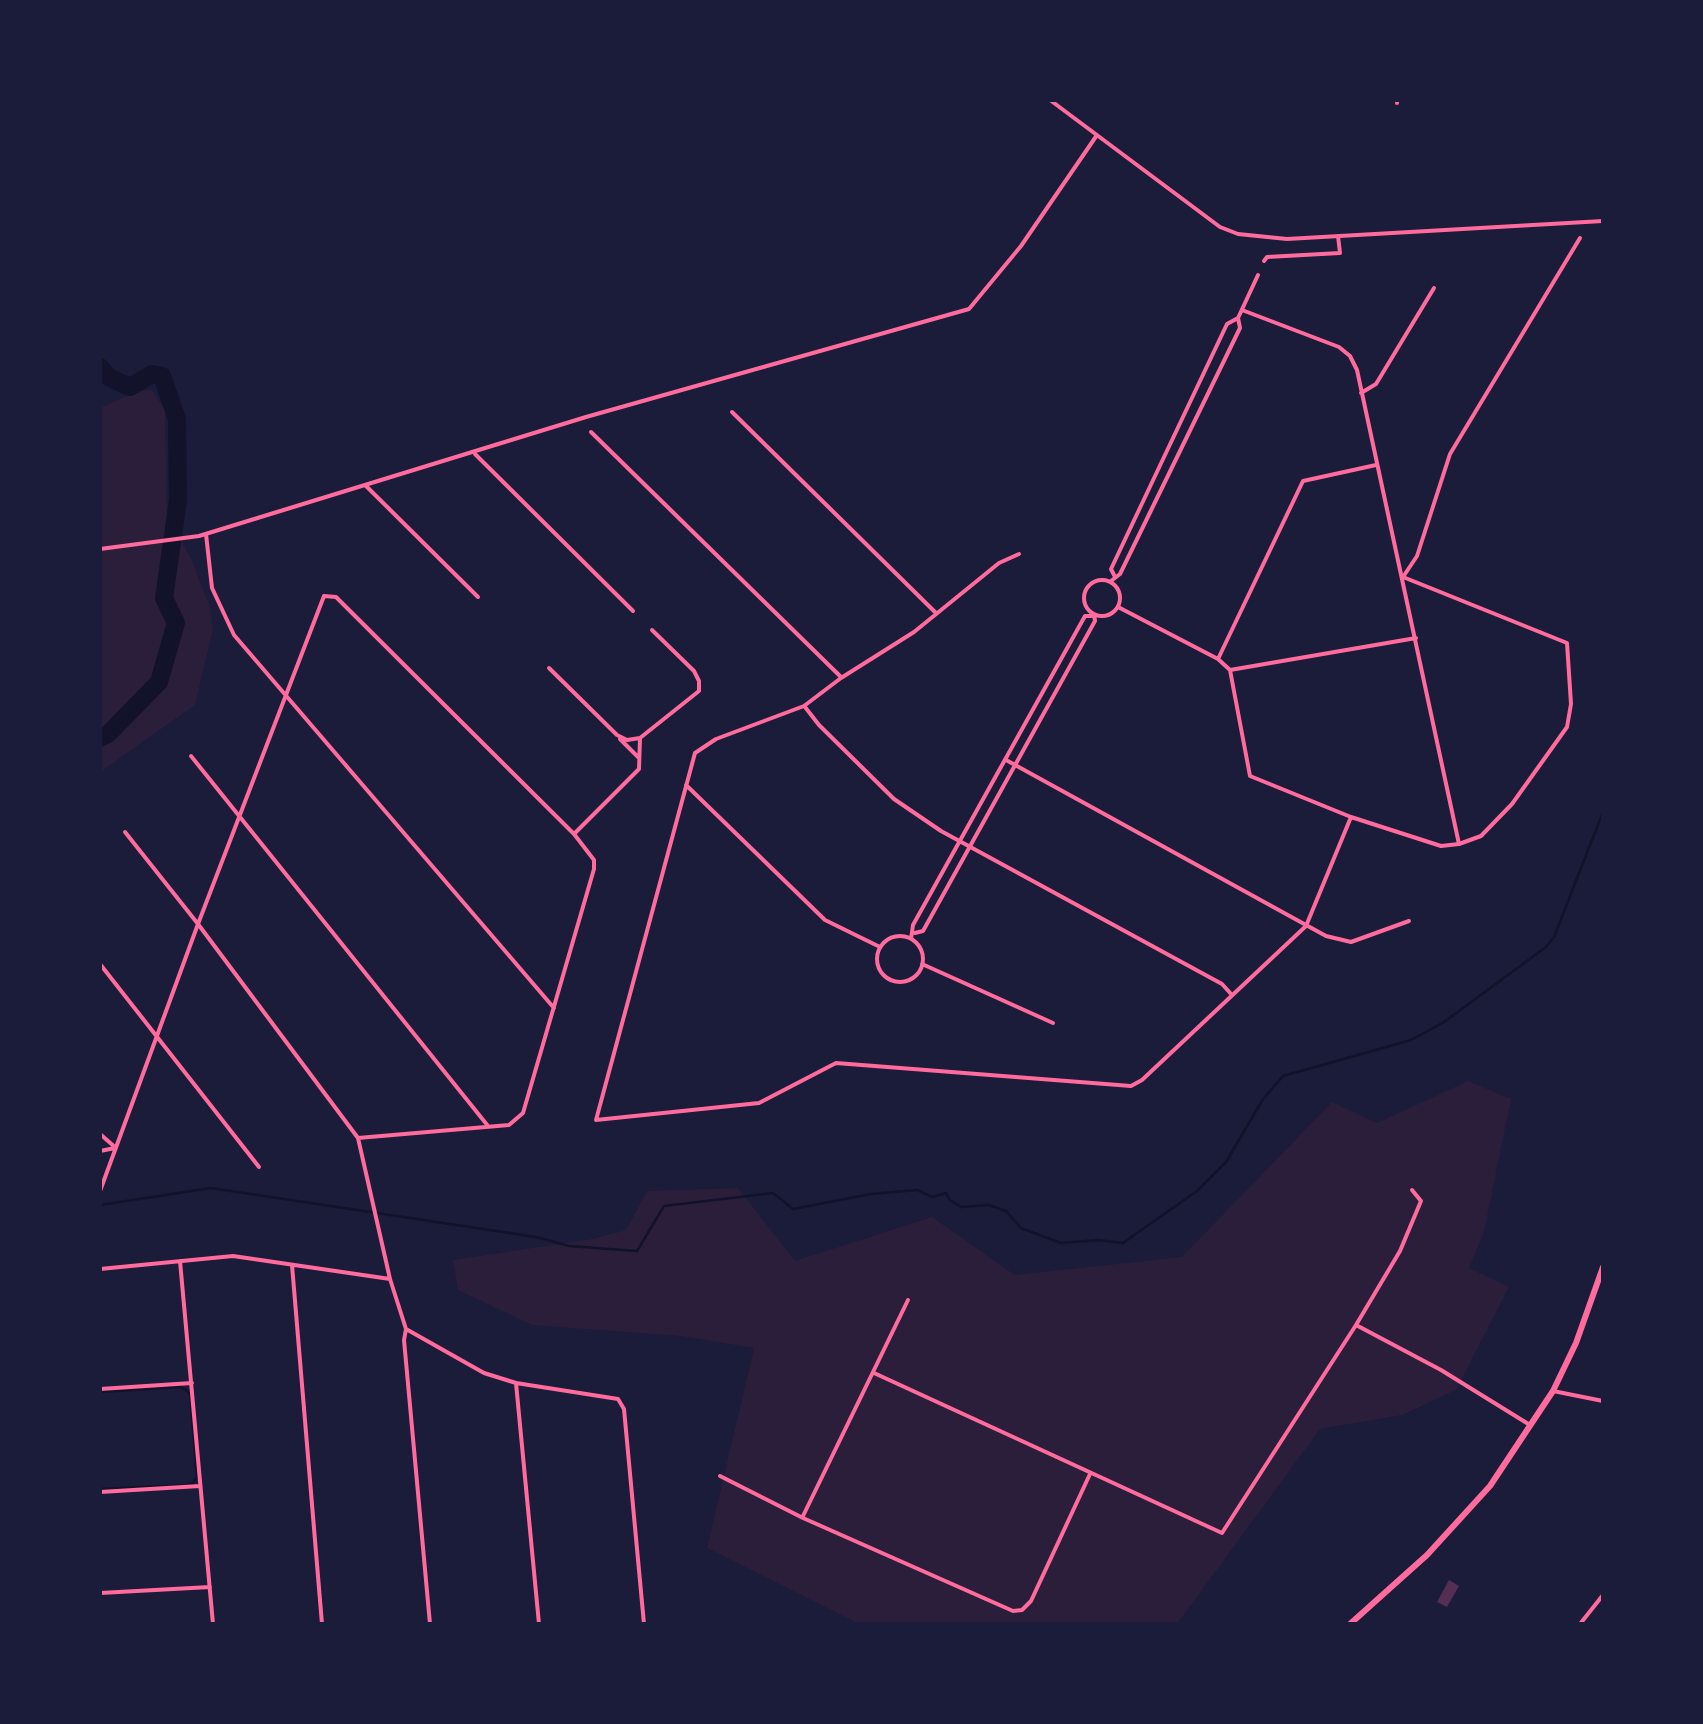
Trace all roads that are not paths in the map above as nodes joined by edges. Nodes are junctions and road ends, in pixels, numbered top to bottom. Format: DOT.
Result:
graph roads {
  1 [pos="1050,100"];
  2 [pos="1097,136"];
  3 [pos="1603,221"];
  4 [pos="1338,236"];
  5 [pos="1580,238"];
  6 [pos="1264,261"];
  7 [pos="1258,275"];
  8 [pos="1434,288"];
  9 [pos="1242,310"];
  10 [pos="1238,318"];
  11 [pos="1362,393"];
  12 [pos="732,412"];
  13 [pos="591,432"];
  14 [pos="475,454"];
  15 [pos="1376,465"];
  16 [pos="365,485"];
  17 [pos="206,534"];
  18 [pos="100,549"];
  19 [pos="1019,554"];
  20 [pos="1403,577"];
  21 [pos="1112,579"];
  22 [pos="478,597"];
  23 [pos="1118,607"];
  24 [pos="633,611"];
  25 [pos="936,614"];
  26 [pos="1093,615"];
  27 [pos="652,630"];
  28 [pos="1416,638"];
  29 [pos="1218,659"];
  30 [pos="550,668"];
  31 [pos="1230,670"];
  32 [pos="841,678"];
  33 [pos="284,694"];
  34 [pos="804,706"];
  35 [pos="617,736"];
  36 [pos="640,738"];
  37 [pos="191,756"];
  38 [pos="640,758"];
  39 [pos="1006,760"];
  40 [pos="1014,765"];
  41 [pos="686,786"];
  42 [pos="238,817"];
  43 [pos="1351,817"];
  44 [pos="126,832"];
  45 [pos="574,834"];
  46 [pos="961,841"];
  47 [pos="1459,844"];
  48 [pos="970,846"];
  49 [pos="1409,921"];
  50 [pos="198,924"];
  51 [pos="1306,926"];
  52 [pos="913,936"];
  53 [pos="880,947"];
  54 [pos="100,964"];
  55 [pos="922,964"];
  56 [pos="1232,995"];
  57 [pos="554,1008"];
  58 [pos="1053,1023"];
  59 [pos="157,1036"];
  60 [pos="488,1126"];
  61 [pos="100,1134"];
  62 [pos="358,1138"];
  63 [pos="116,1148"];
  64 [pos="100,1151"];
  65 [pos="259,1167"];
  66 [pos="1412,1190"];
  67 [pos="100,1191"];
  68 [pos="180,1261"];
  69 [pos="292,1265"];
  70 [pos="1603,1267"];
  71 [pos="100,1268"];
  72 [pos="390,1279"];
  73 [pos="908,1300"];
  74 [pos="1356,1326"];
  75 [pos="406,1329"];
  76 [pos="874,1373"];
  77 [pos="516,1382"];
  78 [pos="192,1383"];
  79 [pos="100,1389"];
  80 [pos="1553,1391"];
  81 [pos="1603,1401"];
  82 [pos="1530,1426"];
  83 [pos="1090,1474"];
  84 [pos="720,1476"];
  85 [pos="202,1486"];
  86 [pos="100,1492"];
  87 [pos="803,1518"];
  88 [pos="210,1588"];
  89 [pos="100,1593"];
  90 [pos="1603,1595"];
  91 [pos="213,1624"];
  92 [pos="322,1624"];
  93 [pos="430,1624"];
  94 [pos="539,1624"];
  95 [pos="644,1624"];
  96 [pos="1350,1624"];
  97 [pos="1580,1624"];
  1 -- 2 [label="street"];
  2 -- 4 [label="street"];
  2 -- 14 [label="street"];
  3 -- 4 [label="street"];
  4 -- 6 [label="street"];
  5 -- 20 [label="street"];
  7 -- 9 [label="street"];
  8 -- 11 [label="street"];
  9 -- 10 [label="street"];
  9 -- 11 [label="street"];
  10 -- 21 [label="street"];
  10 -- 21 [label="street"];
  11 -- 15 [label="street"];
  12 -- 25 [label="street"];
  13 -- 32 [label="street"];
  14 -- 16 [label="street"];
  14 -- 24 [label="street"];
  15 -- 20 [label="street"];
  15 -- 29 [label="street"];
  16 -- 17 [label="street"];
  16 -- 22 [label="street"];
  17 -- 18 [label="street"];
  17 -- 33 [label="street"];
  19 -- 25 [label="street"];
  20 -- 28 [label="street"];
  20 -- 47 [label="street"];
  21 -- 23 [label="street"];
  21 -- 26 [label="street"];
  23 -- 26 [label="street"];
  23 -- 29 [label="street"];
  25 -- 32 [label="street"];
  26 -- 39 [label="street"];
  26 -- 40 [label="street"];
  27 -- 36 [label="street"];
  28 -- 31 [label="street"];
  28 -- 47 [label="street"];
  29 -- 31 [label="street"];
  30 -- 35 [label="street"];
  31 -- 43 [label="street"];
  32 -- 34 [label="street"];
  33 -- 42 [label="street"];
  33 -- 45 [label="street"];
  33 -- 57 [label="street"];
  34 -- 41 [label="street"];
  34 -- 46 [label="street"];
  35 -- 36 [label="street"];
  35 -- 38 [label="street"];
  36 -- 38 [label="street"];
  37 -- 42 [label="street"];
  38 -- 45 [label="street"];
  39 -- 40 [label="street"];
  39 -- 46 [label="street"];
  40 -- 48 [label="street"];
  40 -- 51 [label="street"];
  41 -- 53 [label="street"];
  41 -- 56 [label="street"];
  42 -- 50 [label="street"];
  42 -- 60 [label="street"];
  43 -- 47 [label="street"];
  43 -- 51 [label="street"];
  44 -- 50 [label="street"];
  45 -- 57 [label="street"];
  46 -- 48 [label="street"];
  46 -- 52 [label="street"];
  48 -- 52 [label="street"];
  48 -- 56 [label="street"];
  49 -- 51 [label="street"];
  50 -- 59 [label="street"];
  50 -- 62 [label="street"];
  51 -- 56 [label="street"];
  52 -- 53 [label="street"];
  52 -- 55 [label="street"];
  53 -- 55 [label="street"];
  54 -- 59 [label="street"];
  55 -- 58 [label="street"];
  57 -- 60 [label="street"];
  59 -- 63 [label="street"];
  59 -- 65 [label="street"];
  60 -- 62 [label="street"];
  61 -- 63 [label="street"];
  62 -- 72 [label="street"];
  63 -- 64 [label="street"];
  63 -- 67 [label="street"];
  66 -- 74 [label="street"];
  68 -- 69 [label="street"];
  68 -- 71 [label="street"];
  68 -- 78 [label="street"];
  69 -- 72 [label="street"];
  69 -- 92 [label="street"];
  70 -- 80 [label="main road"];
  72 -- 75 [label="street"];
  73 -- 76 [label="street"];
  74 -- 82 [label="street"];
  74 -- 83 [label="street"];
  75 -- 77 [label="street"];
  75 -- 93 [label="street"];
  76 -- 83 [label="street"];
  76 -- 87 [label="street"];
  77 -- 94 [label="street"];
  77 -- 95 [label="street"];
  78 -- 79 [label="street"];
  78 -- 85 [label="street"];
  80 -- 81 [label="street"];
  80 -- 82 [label="main road"];
  82 -- 96 [label="main road"];
  83 -- 87 [label="street"];
  84 -- 87 [label="street"];
  85 -- 86 [label="street"];
  85 -- 88 [label="street"];
  88 -- 89 [label="street"];
  88 -- 91 [label="street"];
  90 -- 97 [label="street"];
}
